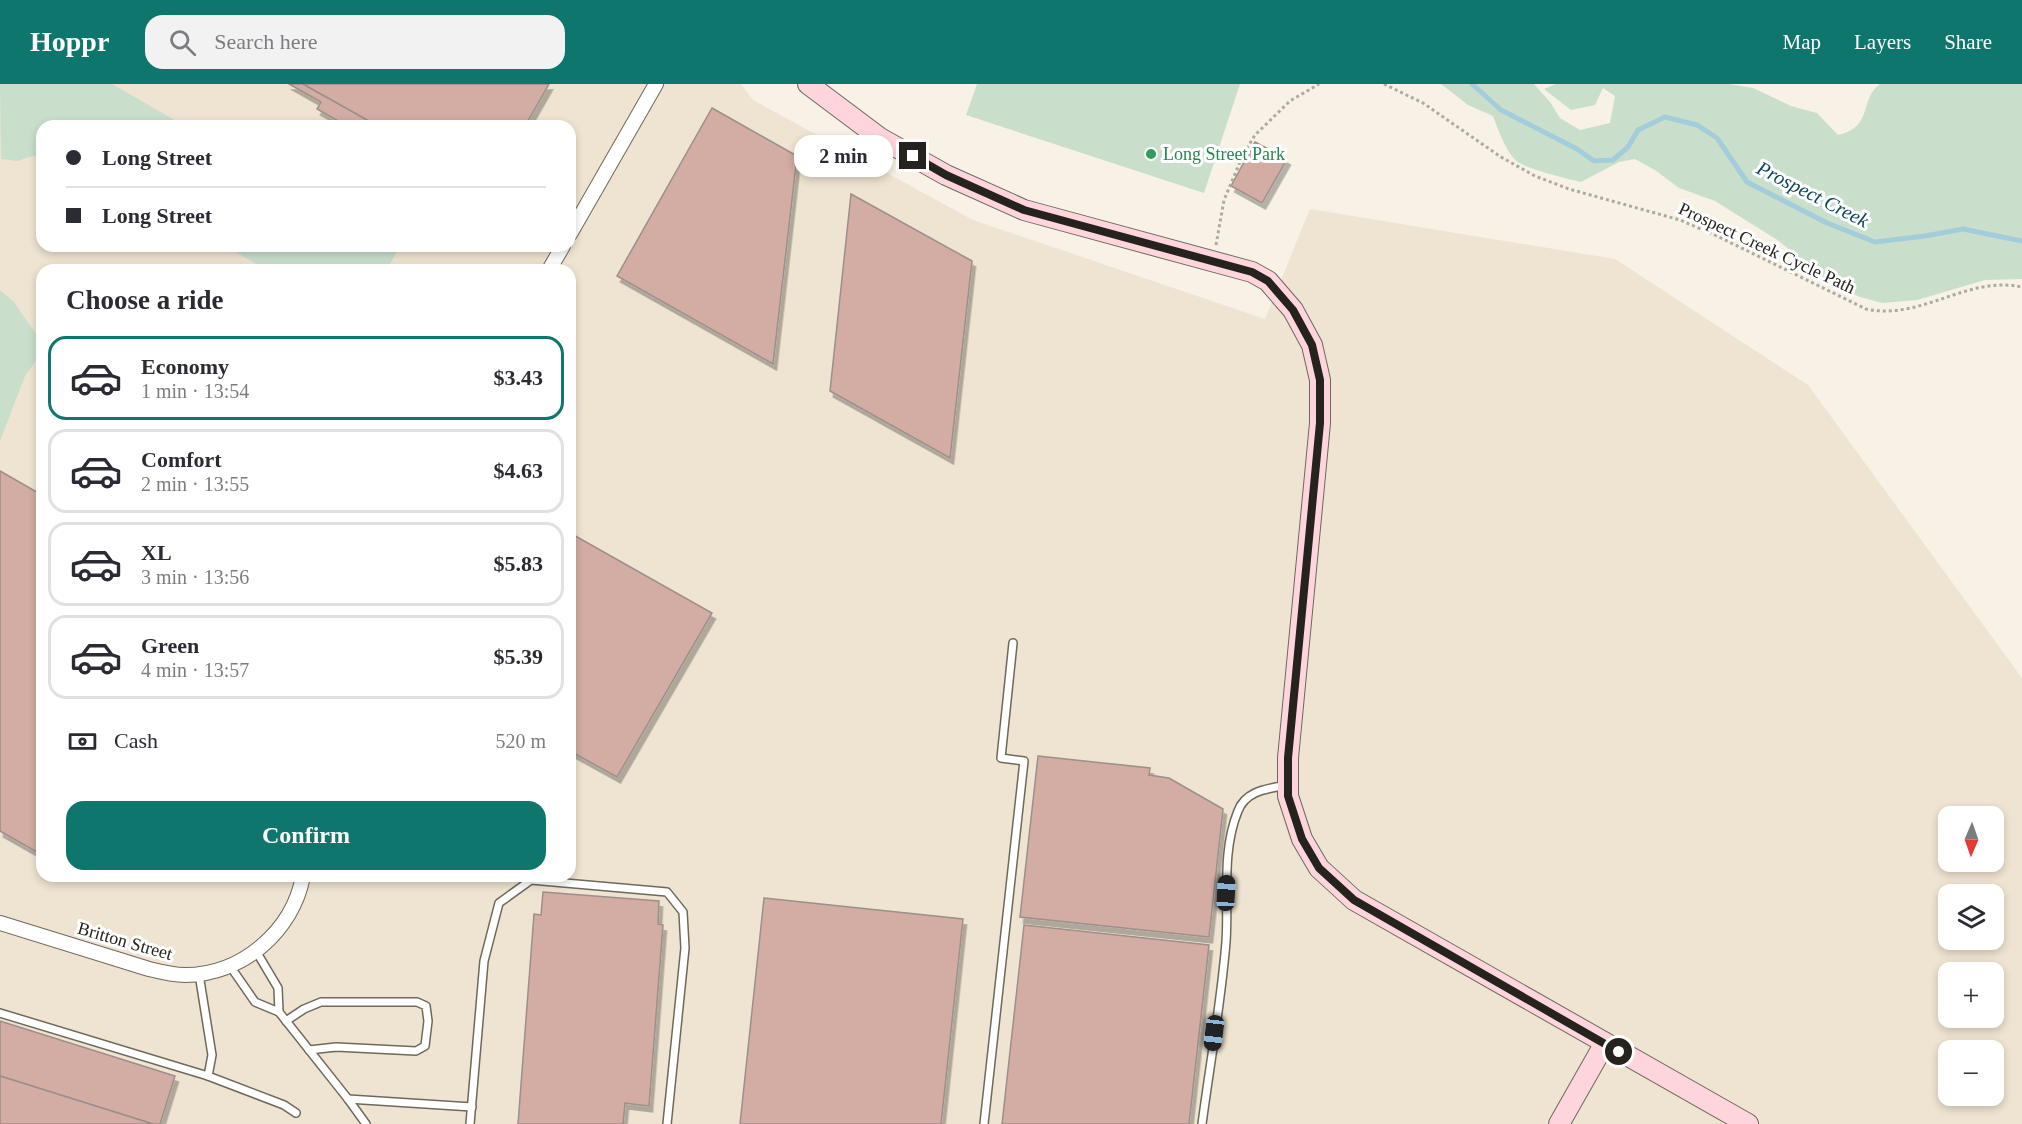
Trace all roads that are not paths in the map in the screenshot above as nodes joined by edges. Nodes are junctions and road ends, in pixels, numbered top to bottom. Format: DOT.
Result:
graph roads {
  1 [pos="656,84"];
  2 [pos="808,84"];
  3 [pos="576,224"];
  4 [pos="1013,644"];
  5 [pos="1288,784"];
  6 [pos="302,882"];
  7 [pos="528,882"];
  8 [pos="554,882"];
  9 [pos="0,923"];
  10 [pos="256,951"];
  11 [pos="230,966"];
  12 [pos="199,974"];
  13 [pos="279,1012"];
  14 [pos="0,1013"];
  15 [pos="286,1022"];
  16 [pos="1605,1043"];
  17 [pos="309,1050"];
  18 [pos="208,1076"];
  19 [pos="348,1099"];
  20 [pos="472,1107"];
  21 [pos="296,1113"];
  22 [pos="366,1124"];
  23 [pos="470,1124"];
  24 [pos="667,1124"];
  25 [pos="984,1124"];
  26 [pos="1202,1124"];
  27 [pos="1559,1124"];
  28 [pos="1748,1124"];
  1 -- 3 [label="street"];
  2 -- 5 [label="street"];
  4 -- 25 [label="lane"];
  5 -- 16 [label="street"];
  5 -- 26 [label="lane"];
  6 -- 10 [label="street, Britton Street"];
  7 -- 20 [label="lane"];
  8 -- 24 [label="lane"];
  9 -- 12 [label="street, Britton Street"];
  10 -- 11 [label="street, Britton Street"];
  10 -- 13 [label="lane"];
  11 -- 12 [label="street, Britton Street"];
  11 -- 13 [label="lane"];
  12 -- 18 [label="lane"];
  13 -- 15 [label="lane"];
  14 -- 18 [label="lane"];
  15 -- 17 [label="lane"];
  15 -- 17 [label="lane"];
  16 -- 27 [label="street"];
  16 -- 28 [label="street"];
  17 -- 19 [label="lane"];
  18 -- 21 [label="lane"];
  19 -- 20 [label="lane"];
  19 -- 22 [label="lane"];
  20 -- 23 [label="lane"];
}
